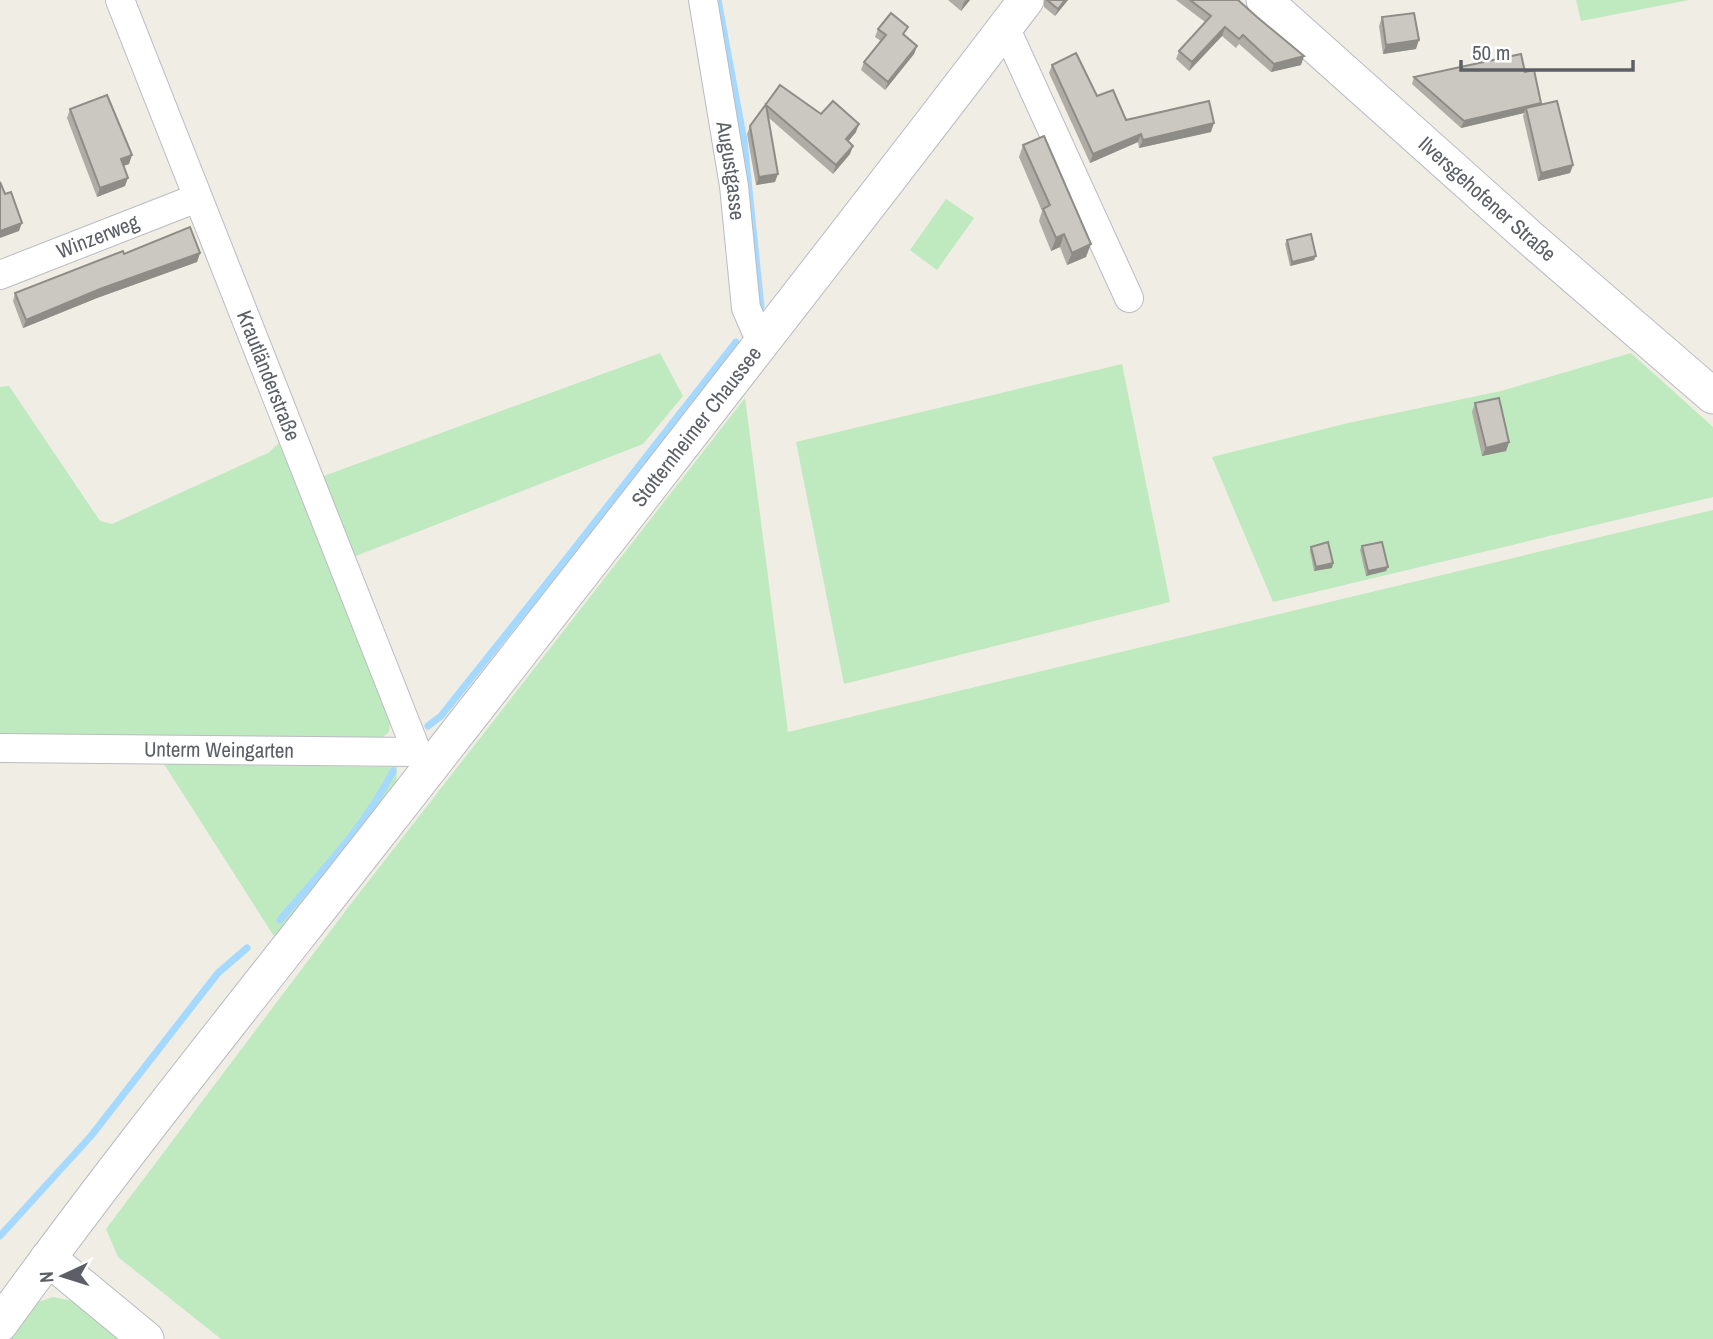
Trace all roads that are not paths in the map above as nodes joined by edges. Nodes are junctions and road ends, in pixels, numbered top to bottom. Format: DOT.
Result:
graph roads {
  1 [pos="120,0"];
  2 [pos="703,0"];
  3 [pos="1026,0"];
  4 [pos="1264,0"];
  5 [pos="1001,32"];
  6 [pos="197,198"];
  7 [pos="0,275"];
  8 [pos="1129,298"];
  9 [pos="765,339"];
  10 [pos="1713,396"];
  11 [pos="0,748"];
  12 [pos="424,758"];
  13 [pos="48,1258"];
  14 [pos="0,1324"];
  15 [pos="146,1339"];
  1 -- 6 [label="street, Krautländerstraße"];
  2 -- 9 [label="street, Augustgasse"];
  3 -- 5 [label="street, Stotternheimer Chaussee"];
  4 -- 10 [label="street, Ilversgehofener Straße"];
  5 -- 8 [label="street"];
  5 -- 9 [label="street, Stotternheimer Chaussee"];
  6 -- 7 [label="street, Winzerweg"];
  6 -- 12 [label="street, Krautländerstraße"];
  9 -- 12 [label="street, Stotternheimer Chaussee"];
  11 -- 12 [label="street, Unterm Weingarten"];
  12 -- 13 [label="street, Stotternheimer Chaussee"];
  13 -- 14 [label="street, Stotternheimer Chaussee"];
  13 -- 15 [label="street"];
}
